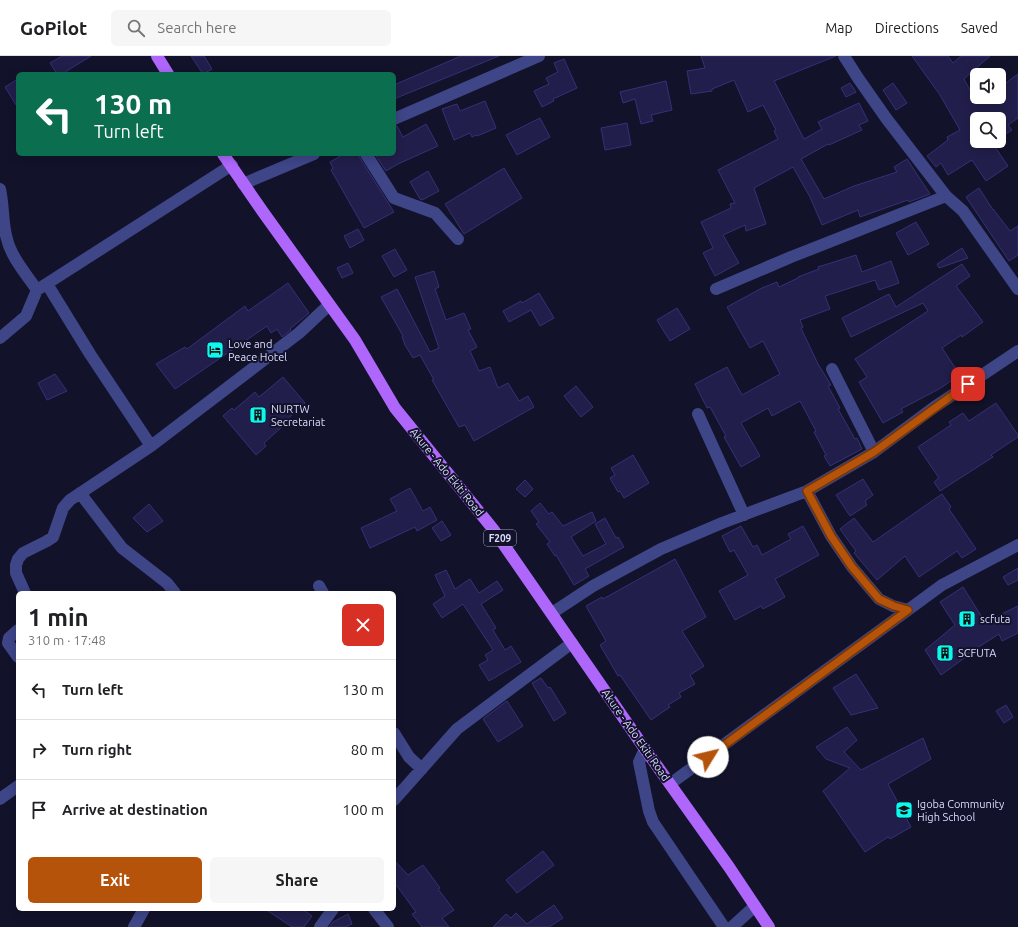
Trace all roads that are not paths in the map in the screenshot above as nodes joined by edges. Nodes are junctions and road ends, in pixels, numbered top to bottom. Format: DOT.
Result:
graph roads {
  1 [pos="157,56"];
  2 [pos="539,56"];
  3 [pos="844,56"];
  4 [pos="167,72"];
  5 [pos="396,118"];
  6 [pos="225,156"];
  7 [pos="309,156"];
  8 [pos="367,156"];
  9 [pos="232,165"];
  10 [pos="244,184"];
  11 [pos="0,189"];
  12 [pos="946,196"];
  13 [pos="458,239"];
  14 [pos="42,287"];
  15 [pos="716,289"];
  16 [pos="1018,289"];
  17 [pos="329,305"];
  18 [pos="0,338"];
  19 [pos="1018,351"];
  20 [pos="832,369"];
  21 [pos="698,414"];
  22 [pos="151,446"];
  23 [pos="874,452"];
  24 [pos="807,491"];
  25 [pos="80,493"];
  26 [pos="744,515"];
  27 [pos="1018,545"];
  28 [pos="24,591"];
  29 [pos="173,591"];
  30 [pos="908,610"];
  31 [pos="552,613"];
  32 [pos="16,632"];
  33 [pos="572,644"];
  34 [pos="16,653"];
  35 [pos="396,735"];
  36 [pos="645,749"];
  37 [pos="422,769"];
  38 [pos="670,784"];
  39 [pos="16,787"];
  40 [pos="396,798"];
  41 [pos="0,799"];
  42 [pos="755,906"];
  43 [pos="143,911"];
  44 [pos="332,911"];
  45 [pos="376,911"];
  46 [pos="134,927"];
  47 [pos="320,927"];
  48 [pos="388,927"];
  49 [pos="724,927"];
  50 [pos="732,927"];
  51 [pos="769,927"];
  1 -- 4 [label="main road"];
  2 -- 5 [label="street"];
  3 -- 12 [label="street"];
  6 -- 9 [label="main road, Akure - Ado Ekiti Road / F209"];
  7 -- 10 [label="street"];
  8 -- 13 [label="street"];
  9 -- 10 [label="main road, Akure - Ado Ekiti Road / F209"];
  9 -- 14 [label="street"];
  10 -- 17 [label="main road, Akure - Ado Ekiti Road / F209"];
  11 -- 14 [label="street"];
  12 -- 15 [label="street"];
  12 -- 16 [label="street"];
  14 -- 18 [label="street"];
  14 -- 22 [label="street"];
  17 -- 22 [label="street"];
  17 -- 31 [label="main road, Akure - Ado Ekiti Road / F209"];
  19 -- 23 [label="street"];
  20 -- 23 [label="street"];
  21 -- 26 [label="street"];
  22 -- 25 [label="street"];
  23 -- 24 [label="street"];
  24 -- 26 [label="street"];
  24 -- 30 [label="street"];
  25 -- 28 [label="street"];
  25 -- 29 [label="street"];
  26 -- 31 [label="street"];
  27 -- 30 [label="street"];
  30 -- 38 [label="street"];
  31 -- 33 [label="main road, Akure - Ado Ekiti Road / F209"];
  32 -- 34 [label="street"];
  33 -- 36 [label="main road, Akure - Ado Ekiti Road / F209"];
  33 -- 37 [label="street"];
  35 -- 37 [label="street"];
  36 -- 38 [label="main road, Akure - Ado Ekiti Road / F209"];
  36 -- 49 [label="street"];
  37 -- 40 [label="street"];
  38 -- 42 [label="main road, Akure - Ado Ekiti Road / F209"];
  39 -- 41 [label="street"];
  42 -- 50 [label="street"];
  42 -- 51 [label="main road, Akure - Ado Ekiti Road / F209"];
  43 -- 46 [label="street"];
  44 -- 47 [label="street"];
  45 -- 48 [label="street"];
}
